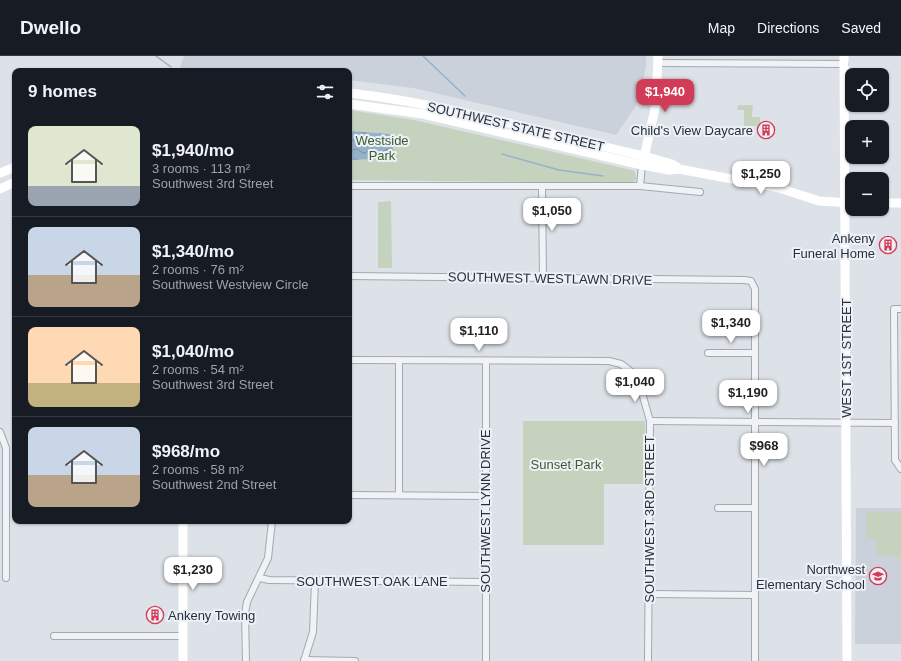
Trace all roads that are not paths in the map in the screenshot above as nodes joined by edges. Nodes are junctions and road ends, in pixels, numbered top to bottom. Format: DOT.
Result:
graph roads {
  1 [pos="658,60"];
  2 [pos="845,60"];
  3 [pos="352,94"];
  4 [pos="352,104"];
  5 [pos="643,161"];
  6 [pos="12,168"];
  7 [pos="848,172"];
  8 [pos="0,174"];
  9 [pos="12,183"];
  10 [pos="352,186"];
  11 [pos="542,186"];
  12 [pos="640,186"];
  13 [pos="0,189"];
  14 [pos="700,192"];
  15 [pos="845,203"];
  16 [pos="889,203"];
  17 [pos="901,203"];
  18 [pos="849,216"];
  19 [pos="352,276"];
  20 [pos="543,278"];
  21 [pos="901,309"];
  22 [pos="708,353"];
  23 [pos="755,353"];
  24 [pos="352,360"];
  25 [pos="399,360"];
  26 [pos="486,361"];
  27 [pos="650,421"];
  28 [pos="755,423"];
  29 [pos="846,423"];
  30 [pos="895,423"];
  31 [pos="0,432"];
  32 [pos="3,467"];
  33 [pos="901,469"];
  34 [pos="352,495"];
  35 [pos="400,496"];
  36 [pos="485,496"];
  37 [pos="718,508"];
  38 [pos="755,508"];
  39 [pos="183,524"];
  40 [pos="272,524"];
  41 [pos="3,534"];
  42 [pos="6,578"];
  43 [pos="260,578"];
  44 [pos="315,581"];
  45 [pos="485,582"];
  46 [pos="649,594"];
  47 [pos="755,594"];
  48 [pos="54,636"];
  49 [pos="183,636"];
  50 [pos="183,661"];
  51 [pos="246,661"];
  52 [pos="304,661"];
  53 [pos="355,661"];
  54 [pos="486,661"];
  55 [pos="648,661"];
  56 [pos="755,661"];
  57 [pos="847,661"];
  1 -- 2 [label="street"];
  1 -- 5 [label="main road"];
  2 -- 7 [label="main road, WEST 1ST STREET"];
  3 -- 5 [label="main road, SOUTHWEST STATE STREET"];
  4 -- 5 [label="main road, SOUTHWEST STATE STREET"];
  5 -- 12 [label="street"];
  5 -- 15 [label="main road, SOUTHWEST STATE STREET"];
  6 -- 8 [label="main road"];
  9 -- 13 [label="main road"];
  10 -- 11 [label="street"];
  11 -- 12 [label="street"];
  11 -- 20 [label="street"];
  12 -- 14 [label="street"];
  16 -- 17 [label="main road"];
  18 -- 29 [label="main road, WEST 1ST STREET"];
  19 -- 20 [label="street, SOUTHWEST WESTLAWN DRIVE"];
  20 -- 23 [label="street, SOUTHWEST WESTLAWN DRIVE"];
  21 -- 30 [label="street"];
  22 -- 23 [label="street"];
  23 -- 28 [label="street"];
  24 -- 25 [label="street"];
  25 -- 26 [label="street"];
  25 -- 35 [label="street"];
  26 -- 27 [label="street, SOUTHWEST 3RD STREET"];
  26 -- 36 [label="street, SOUTHWEST LYNN DRIVE"];
  27 -- 28 [label="street"];
  27 -- 46 [label="street, SOUTHWEST 3RD STREET"];
  28 -- 29 [label="street"];
  28 -- 38 [label="street"];
  29 -- 30 [label="street"];
  29 -- 57 [label="main road, WEST 1ST STREET"];
  30 -- 33 [label="street"];
  31 -- 32 [label="street"];
  32 -- 41 [label="street"];
  34 -- 35 [label="street"];
  35 -- 36 [label="street"];
  36 -- 45 [label="street, SOUTHWEST LYNN DRIVE"];
  37 -- 38 [label="street"];
  38 -- 47 [label="street"];
  39 -- 49 [label="main road"];
  40 -- 43 [label="street"];
  41 -- 42 [label="street"];
  43 -- 44 [label="street, SOUTHWEST OAK LANE"];
  43 -- 51 [label="street"];
  44 -- 45 [label="street, SOUTHWEST OAK LANE"];
  44 -- 52 [label="street"];
  45 -- 54 [label="street, SOUTHWEST LYNN DRIVE"];
  46 -- 47 [label="street"];
  46 -- 55 [label="street, SOUTHWEST 3RD STREET"];
  47 -- 56 [label="street"];
  48 -- 49 [label="street"];
  49 -- 50 [label="main road"];
  52 -- 53 [label="street"];
}
